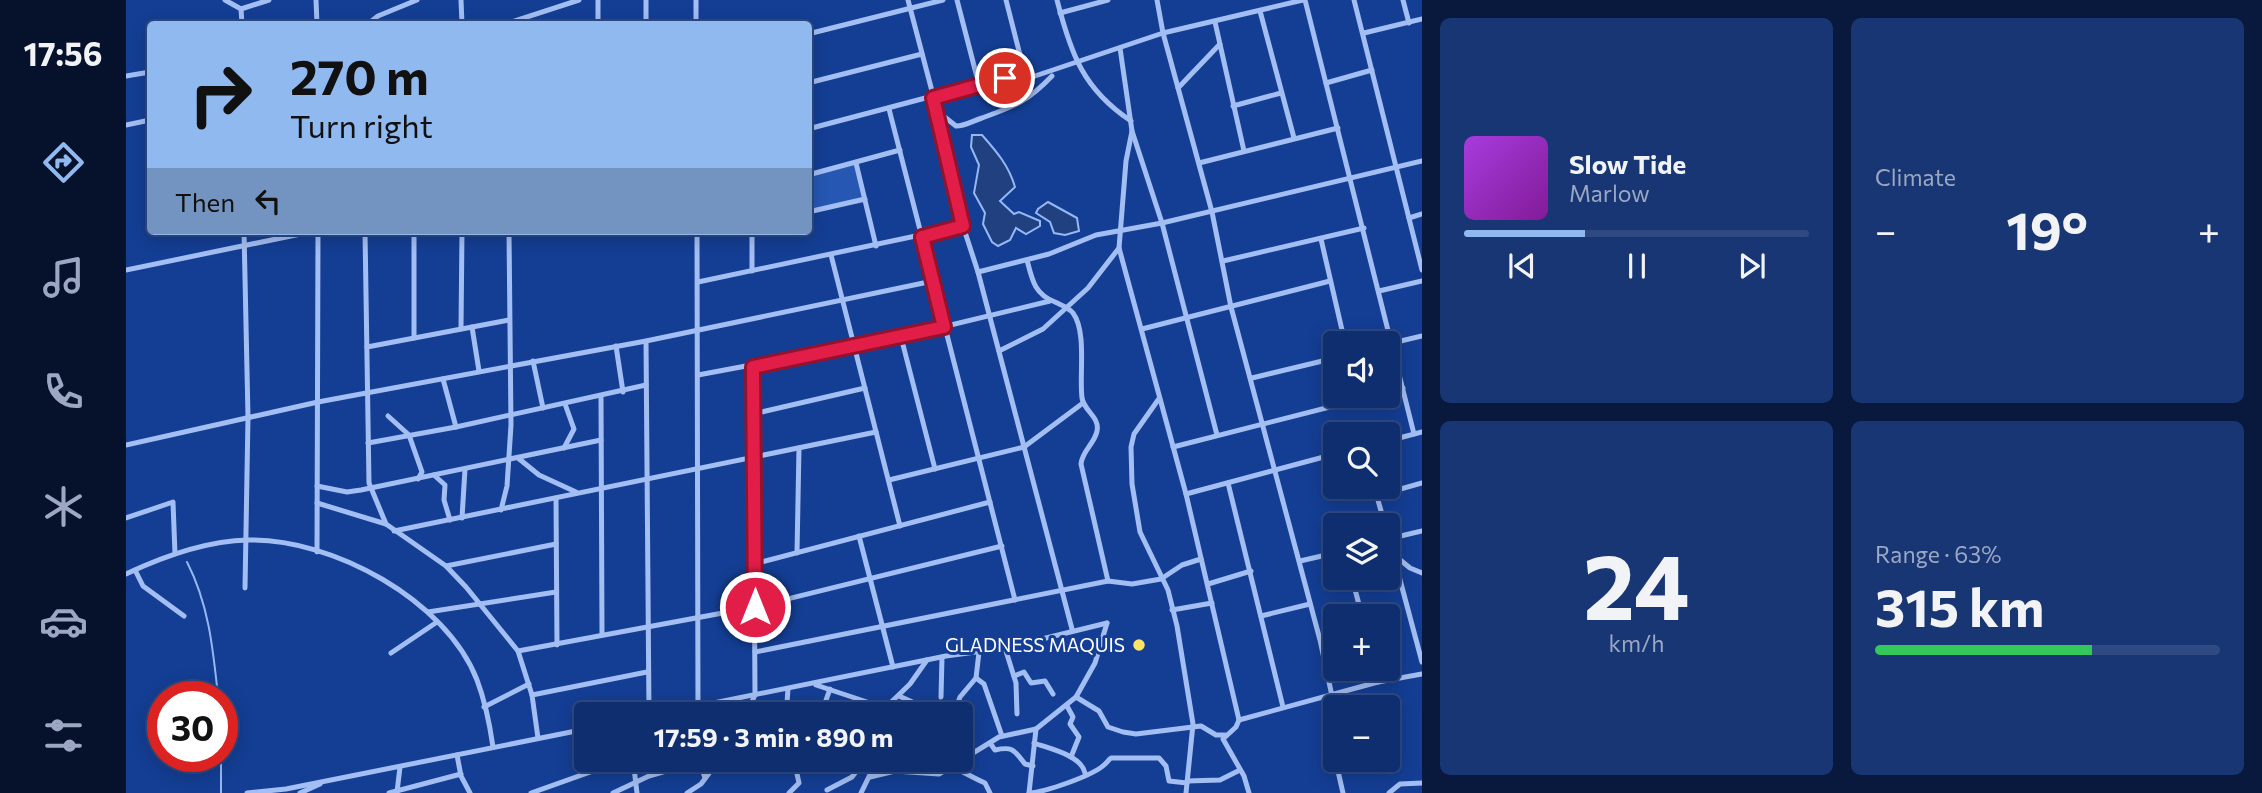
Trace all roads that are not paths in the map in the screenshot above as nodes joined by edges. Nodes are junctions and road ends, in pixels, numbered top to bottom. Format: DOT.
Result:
graph roads {
  1 [pos="269,0"];
  2 [pos="317,0"];
  3 [pos="417,0"];
  4 [pos="461,0"];
  5 [pos="579,0"];
  6 [pos="598,0"];
  7 [pos="646,0"];
  8 [pos="696,0"];
  9 [pos="908,0"];
  10 [pos="943,0"];
  11 [pos="957,0"];
  12 [pos="1006,0"];
  13 [pos="1057,0"];
  14 [pos="1108,0"];
  15 [pos="1157,0"];
  16 [pos="1304,0"];
  17 [pos="1354,0"];
  18 [pos="1403,0"];
  19 [pos="224,1"];
  20 [pos="910,8"];
  21 [pos="241,9"];
  22 [pos="1260,11"];
  23 [pos="1060,13"];
  24 [pos="1422,19"];
  25 [pos="242,21"];
  26 [pos="317,21"];
  27 [pos="372,21"];
  28 [pos="463,21"];
  29 [pos="514,21"];
  30 [pos="598,21"];
  31 [pos="646,21"];
  32 [pos="696,21"];
  33 [pos="1215,22"];
  34 [pos="1409,23"];
  35 [pos="812,33"];
  36 [pos="1163,33"];
  37 [pos="1364,33"];
  38 [pos="1220,44"];
  39 [pos="1120,48"];
  40 [pos="922,54"];
  41 [pos="1077,63"];
  42 [pos="1372,70"];
  43 [pos="147,72"];
  44 [pos="1052,75"];
  45 [pos="126,76"];
  46 [pos="1011,76"];
  47 [pos="812,82"];
  48 [pos="1326,83"];
  49 [pos="979,85"];
  50 [pos="1178,88"];
  51 [pos="1281,93"];
  52 [pos="933,98"];
  53 [pos="1233,106"];
  54 [pos="889,109"];
  55 [pos="937,111"];
  56 [pos="147,121"];
  57 [pos="1130,121"];
  58 [pos="126,125"];
  59 [pos="1338,128"];
  60 [pos="812,129"];
  61 [pos="1132,131"];
  62 [pos="1294,138"];
  63 [pos="900,150"];
  64 [pos="1244,151"];
  65 [pos="1422,161"];
  66 [pos="856,163"];
  67 [pos="1199,163"];
  68 [pos="1396,167"];
  69 [pos="812,174"];
  70 [pos="1352,179"];
  71 [pos="865,199"];
  72 [pos="812,211"];
  73 [pos="1212,212"];
  74 [pos="1422,214"];
  75 [pos="1409,218"];
  76 [pos="1162,223"];
  77 [pos="963,226"];
  78 [pos="1364,228"];
  79 [pos="1122,231"];
  80 [pos="244,235"];
  81 [pos="295,235"];
  82 [pos="316,235"];
  83 [pos="365,235"];
  84 [pos="414,235"];
  85 [pos="462,235"];
  86 [pos="509,235"];
  87 [pos="697,235"];
  88 [pos="752,235"];
  89 [pos="922,237"];
  90 [pos="1321,239"];
  91 [pos="244,245"];
  92 [pos="876,246"];
  93 [pos="1119,248"];
  94 [pos="831,255"];
  95 [pos="1027,260"];
  96 [pos="1223,261"];
  97 [pos="126,270"];
  98 [pos="1422,270"];
  99 [pos="752,271"];
  100 [pos="978,272"];
  101 [pos="933,281"];
  102 [pos="1330,281"];
  103 [pos="1422,281"];
  104 [pos="698,282"];
  105 [pos="1379,291"];
  106 [pos="841,301"];
  107 [pos="1050,301"];
  108 [pos="1068,307"];
  109 [pos="1231,307"];
  110 [pos="990,315"];
  111 [pos="1187,318"];
  112 [pos="509,320"];
  113 [pos="471,327"];
  114 [pos="944,327"];
  115 [pos="461,329"];
  116 [pos="1142,329"];
  117 [pos="698,330"];
  118 [pos="1342,331"];
  119 [pos="1387,331"];
  120 [pos="1422,336"];
  121 [pos="901,337"];
  122 [pos="415,338"];
  123 [pos="646,341"];
  124 [pos="1400,342"];
  125 [pos="616,346"];
  126 [pos="367,347"];
  127 [pos="854,347"];
  128 [pos="999,351"];
  129 [pos="533,361"];
  130 [pos="1323,361"];
  131 [pos="509,365"];
  132 [pos="753,367"];
  133 [pos="479,371"];
  134 [pos="698,375"];
  135 [pos="1400,378"];
  136 [pos="443,379"];
  137 [pos="1252,379"];
  138 [pos="646,385"];
  139 [pos="865,388"];
  140 [pos="1403,388"];
  141 [pos="1400,389"];
  142 [pos="623,392"];
  143 [pos="367,393"];
  144 [pos="601,397"];
  145 [pos="1158,400"];
  146 [pos="318,402"];
  147 [pos="1083,403"];
  148 [pos="565,404"];
  149 [pos="544,408"];
  150 [pos="1326,408"];
  151 [pos="753,414"];
  152 [pos="388,416"];
  153 [pos="510,416"];
  154 [pos="248,417"];
  155 [pos="1263,424"];
  156 [pos="456,427"];
  157 [pos="876,432"];
  158 [pos="1422,432"];
  159 [pos="1414,434"];
  160 [pos="409,435"];
  161 [pos="1217,435"];
  162 [pos="1400,438"];
  163 [pos="601,440"];
  164 [pos="368,443"];
  165 [pos="126,445"];
  166 [pos="1024,447"];
  167 [pos="1173,447"];
  168 [pos="564,448"];
  169 [pos="799,448"];
  170 [pos="754,457"];
  171 [pos="1323,457"];
  172 [pos="518,458"];
  173 [pos="979,458"];
  174 [pos="509,460"];
  175 [pos="465,469"];
  176 [pos="698,469"];
  177 [pos="935,469"];
  178 [pos="1275,470"];
  179 [pos="434,475"];
  180 [pos="418,479"];
  181 [pos="646,479"];
  182 [pos="889,480"];
  183 [pos="1228,483"];
  184 [pos="1422,483"];
  185 [pos="317,486"];
  186 [pos="601,488"];
  187 [pos="370,489"];
  188 [pos="1400,489"];
  189 [pos="576,492"];
  190 [pos="1186,494"];
  191 [pos="556,498"];
  192 [pos="990,502"];
  193 [pos="317,503"];
  194 [pos="501,510"];
  195 [pos="126,518"];
  196 [pos="461,518"];
  197 [pos="450,520"];
  198 [pos="386,524"];
  199 [pos="901,526"];
  200 [pos="394,531"];
  201 [pos="1422,531"];
  202 [pos="859,536"];
  203 [pos="1400,536"];
  204 [pos="248,540"];
  205 [pos="556,544"];
  206 [pos="1002,546"];
  207 [pos="317,552"];
  208 [pos="797,552"];
  209 [pos="175,554"];
  210 [pos="1323,556"];
  211 [pos="1201,559"];
  212 [pos="1400,560"];
  213 [pos="1300,561"];
  214 [pos="754,564"];
  215 [pos="446,566"];
  216 [pos="135,570"];
  217 [pos="1251,571"];
  218 [pos="1422,573"];
  219 [pos="126,574"];
  220 [pos="1161,579"];
  221 [pos="870,580"];
  222 [pos="1400,580"];
  223 [pos="1108,581"];
  224 [pos="1208,584"];
  225 [pos="245,588"];
  226 [pos="1061,591"];
  227 [pos="556,592"];
  228 [pos="1015,600"];
  229 [pos="480,603"];
  230 [pos="1212,603"];
  231 [pos="1310,604"];
  232 [pos="755,607"];
  233 [pos="1171,610"];
  234 [pos="428,612"];
  235 [pos="699,615"];
  236 [pos="184,616"];
  237 [pos="1261,616"];
  238 [pos="437,622"];
  239 [pos="646,626"];
  240 [pos="882,626"];
  241 [pos="1072,629"];
  242 [pos="602,635"];
  243 [pos="556,645"];
  244 [pos="1005,648"];
  245 [pos="518,651"];
  246 [pos="755,652"];
  247 [pos="979,652"];
  248 [pos="391,653"];
  249 [pos="942,657"];
  250 [pos="927,660"];
  251 [pos="1422,662"];
  252 [pos="893,667"];
  253 [pos="647,673"];
  254 [pos="1422,674"];
  255 [pos="1014,676"];
  256 [pos="976,678"];
  257 [pos="1378,682"];
  258 [pos="529,684"];
  259 [pos="812,684"];
  260 [pos="788,689"];
  261 [pos="830,689"];
  262 [pos="1053,694"];
  263 [pos="532,695"];
  264 [pos="755,695"];
  265 [pos="1332,695"];
  266 [pos="1335,695"];
  267 [pos="899,696"];
  268 [pos="941,697"];
  269 [pos="1076,697"];
  270 [pos="1323,698"];
  271 [pos="648,702"];
  272 [pos="699,702"];
  273 [pos="730,702"];
  274 [pos="752,702"];
  275 [pos="786,702"];
  276 [pos="825,702"];
  277 [pos="859,702"];
  278 [pos="893,702"];
  279 [pos="912,702"];
  280 [pos="958,702"];
  281 [pos="1067,706"];
  282 [pos="485,707"];
  283 [pos="1283,707"];
  284 [pos="1017,714"];
  285 [pos="1239,720"];
  286 [pos="1193,728"];
  287 [pos="1036,729"];
  288 [pos="574,731"];
  289 [pos="1225,735"];
  290 [pos="1002,736"];
  291 [pos="538,738"];
  292 [pos="989,743"];
  293 [pos="1034,743"];
  294 [pos="493,747"];
  295 [pos="973,752"];
  296 [pos="457,755"];
  297 [pos="1071,757"];
  298 [pos="1032,766"];
  299 [pos="400,767"];
  300 [pos="1240,770"];
  301 [pos="590,772"];
  302 [pos="635,772"];
  303 [pos="662,772"];
  304 [pos="703,772"];
  305 [pos="710,772"];
  306 [pos="796,772"];
  307 [pos="856,772"];
  308 [pos="872,772"];
  309 [pos="895,772"];
  310 [pos="895,772"];
  311 [pos="942,772"];
  312 [pos="963,772"];
  313 [pos="1338,772"];
  314 [pos="461,774"];
  315 [pos="1085,774"];
  316 [pos="870,777"];
  317 [pos="705,778"];
  318 [pos="326,781"];
  319 [pos="1187,782"];
  320 [pos="1422,783"];
  321 [pos="637,784"];
  322 [pos="827,790"];
  323 [pos="286,791"];
  324 [pos="272,792"];
  325 [pos="397,792"];
  326 [pos="247,793"];
  327 [pos="301,793"];
  328 [pos="389,793"];
  329 [pos="468,793"];
  330 [pos="531,793"];
  331 [pos="613,793"];
  332 [pos="637,793"];
  333 [pos="687,793"];
  334 [pos="789,793"];
  335 [pos="861,793"];
  336 [pos="990,793"];
  337 [pos="1029,793"];
  338 [pos="1186,793"];
  339 [pos="1249,793"];
  340 [pos="1343,793"];
  341 [pos="1389,793"];
  1 -- 21 [label="street"];
  2 -- 26 [label="street"];
  3 -- 27 [label="street"];
  4 -- 28 [label="street"];
  5 -- 29 [label="street"];
  6 -- 30 [label="street"];
  7 -- 31 [label="street"];
  8 -- 32 [label="street"];
  9 -- 20 [label="street"];
  10 -- 20 [label="street"];
  11 -- 49 [label="street"];
  12 -- 46 [label="street"];
  13 -- 23 [label="street"];
  14 -- 23 [label="street"];
  15 -- 36 [label="street"];
  16 -- 22 [label="street"];
  16 -- 48 [label="street"];
  17 -- 37 [label="street"];
  18 -- 34 [label="street"];
  19 -- 21 [label="street"];
  20 -- 35 [label="street"];
  20 -- 40 [label="street"];
  21 -- 25 [label="street"];
  22 -- 33 [label="street"];
  22 -- 51 [label="street"];
  23 -- 41 [label="street"];
  24 -- 34 [label="street"];
  33 -- 36 [label="street"];
  33 -- 38 [label="street"];
  34 -- 37 [label="street"];
  36 -- 39 [label="street"];
  36 -- 50 [label="street"];
  37 -- 42 [label="street"];
  38 -- 50 [label="street"];
  38 -- 53 [label="street"];
  39 -- 41 [label="street"];
  39 -- 57 [label="street"];
  40 -- 47 [label="street"];
  40 -- 52 [label="street"];
  41 -- 46 [label="street"];
  41 -- 57 [label="street"];
  42 -- 48 [label="street"];
  42 -- 68 [label="street"];
  43 -- 45 [label="street"];
  44 -- 55 [label="street"];
  46 -- 49 [label="street"];
  48 -- 59 [label="street"];
  49 -- 52 [label="street"];
  50 -- 67 [label="street"];
  51 -- 53 [label="street"];
  51 -- 62 [label="street"];
  52 -- 54 [label="street"];
  52 -- 55 [label="street"];
  53 -- 64 [label="street"];
  54 -- 60 [label="street"];
  54 -- 63 [label="street"];
  55 -- 77 [label="street"];
  56 -- 58 [label="street"];
  57 -- 61 [label="street"];
  59 -- 62 [label="street"];
  59 -- 70 [label="street"];
  61 -- 76 [label="street"];
  61 -- 79 [label="street"];
  62 -- 64 [label="street"];
  63 -- 66 [label="street"];
  63 -- 89 [label="street"];
  64 -- 67 [label="street"];
  65 -- 68 [label="street"];
  66 -- 69 [label="street"];
  66 -- 71 [label="street"];
  67 -- 73 [label="street"];
  68 -- 70 [label="street"];
  68 -- 75 [label="street"];
  70 -- 73 [label="street"];
  70 -- 78 [label="street"];
  71 -- 72 [label="street"];
  71 -- 92 [label="street"];
  73 -- 76 [label="street"];
  73 -- 96 [label="street"];
  74 -- 75 [label="street"];
  75 -- 98 [label="street"];
  76 -- 79 [label="street"];
  76 -- 111 [label="street"];
  77 -- 89 [label="street"];
  77 -- 100 [label="street"];
  78 -- 90 [label="street"];
  78 -- 105 [label="street"];
  79 -- 93 [label="street"];
  79 -- 95 [label="street"];
  80 -- 91 [label="street"];
  81 -- 91 [label="street"];
  82 -- 146 [label="street"];
  83 -- 126 [label="street"];
  84 -- 122 [label="street"];
  85 -- 115 [label="street"];
  86 -- 112 [label="street"];
  87 -- 104 [label="street"];
  88 -- 99 [label="street"];
  89 -- 92 [label="street"];
  89 -- 101 [label="street"];
  90 -- 96 [label="street"];
  90 -- 102 [label="street"];
  91 -- 97 [label="street"];
  91 -- 154 [label="street"];
  92 -- 94 [label="street"];
  93 -- 108 [label="street"];
  93 -- 116 [label="street"];
  94 -- 99 [label="street"];
  94 -- 106 [label="street"];
  95 -- 100 [label="street"];
  95 -- 107 [label="street"];
  96 -- 109 [label="street"];
  99 -- 104 [label="street"];
  100 -- 110 [label="street"];
  101 -- 106 [label="street"];
  101 -- 114 [label="street"];
  102 -- 109 [label="street"];
  102 -- 118 [label="street"];
  103 -- 105 [label="street"];
  104 -- 117 [label="street"];
  105 -- 119 [label="street"];
  106 -- 117 [label="street"];
  106 -- 127 [label="street"];
  107 -- 108 [label="street"];
  107 -- 110 [label="street"];
  108 -- 128 [label="street"];
  108 -- 147 [label="street"];
  109 -- 111 [label="street"];
  109 -- 137 [label="street"];
  110 -- 114 [label="street"];
  110 -- 128 [label="street"];
  111 -- 116 [label="street"];
  111 -- 161 [label="street"];
  112 -- 113 [label="street"];
  112 -- 131 [label="street"];
  113 -- 115 [label="street"];
  113 -- 133 [label="street"];
  114 -- 121 [label="street"];
  114 -- 173 [label="street"];
  115 -- 122 [label="street"];
  116 -- 145 [label="street"];
  117 -- 123 [label="street"];
  117 -- 134 [label="street"];
  120 -- 124 [label="street"];
  121 -- 127 [label="street"];
  121 -- 177 [label="street"];
  122 -- 126 [label="street"];
  123 -- 125 [label="street"];
  123 -- 138 [label="street"];
  125 -- 129 [label="street"];
  125 -- 142 [label="street"];
  126 -- 143 [label="street"];
  127 -- 132 [label="street"];
  127 -- 139 [label="street"];
  128 -- 166 [label="street"];
  129 -- 131 [label="street"];
  129 -- 149 [label="street"];
  130 -- 137 [label="street"];
  131 -- 133 [label="street"];
  131 -- 153 [label="street"];
  132 -- 134 [label="street"];
  132 -- 151 [label="street"];
  133 -- 136 [label="street"];
  134 -- 176 [label="street"];
  135 -- 140 [label="street"];
  136 -- 143 [label="street"];
  136 -- 156 [label="street"];
  137 -- 155 [label="street"];
  138 -- 142 [label="street"];
  138 -- 181 [label="street"];
  139 -- 151 [label="street"];
  139 -- 157 [label="street"];
  140 -- 141 [label="street"];
  140 -- 159 [label="street"];
  142 -- 144 [label="street"];
  143 -- 146 [label="street"];
  143 -- 164 [label="street"];
  144 -- 148 [label="street"];
  144 -- 163 [label="street"];
  145 -- 167 [label="street"];
  145 -- 220 [label="street"];
  146 -- 154 [label="street"];
  146 -- 185 [label="street"];
  147 -- 166 [label="street"];
  147 -- 223 [label="street"];
  148 -- 149 [label="street"];
  148 -- 168 [label="street"];
  149 -- 153 [label="street"];
  150 -- 155 [label="street"];
  151 -- 170 [label="street"];
  152 -- 160 [label="street"];
  153 -- 156 [label="street"];
  153 -- 174 [label="street"];
  154 -- 165 [label="street"];
  154 -- 204 [label="street"];
  155 -- 161 [label="street"];
  155 -- 178 [label="street"];
  156 -- 160 [label="street"];
  157 -- 169 [label="street"];
  157 -- 182 [label="street"];
  158 -- 159 [label="street"];
  159 -- 162 [label="street"];
  160 -- 164 [label="street"];
  160 -- 180 [label="street"];
  161 -- 167 [label="street"];
  163 -- 168 [label="street"];
  163 -- 186 [label="street"];
  164 -- 187 [label="street"];
  166 -- 173 [label="street"];
  166 -- 226 [label="street"];
  167 -- 190 [label="street"];
  168 -- 172 [label="street"];
  169 -- 170 [label="street"];
  169 -- 208 [label="street"];
  170 -- 176 [label="street"];
  170 -- 214 [label="street"];
  171 -- 178 [label="street"];
  172 -- 174 [label="street"];
  172 -- 189 [label="street"];
  173 -- 177 [label="street"];
  173 -- 192 [label="street"];
  174 -- 175 [label="street"];
  174 -- 194 [label="street"];
  175 -- 179 [label="street"];
  175 -- 196 [label="street"];
  176 -- 181 [label="street"];
  176 -- 235 [label="street"];
  177 -- 182 [label="street"];
  178 -- 183 [label="street"];
  178 -- 213 [label="street"];
  179 -- 180 [label="street"];
  179 -- 197 [label="street"];
  180 -- 187 [label="street"];
  181 -- 186 [label="street"];
  181 -- 239 [label="street"];
  182 -- 199 [label="street"];
  183 -- 190 [label="street"];
  183 -- 217 [label="street"];
  184 -- 188 [label="street"];
  185 -- 187 [label="street"];
  185 -- 193 [label="street"];
  186 -- 189 [label="street"];
  186 -- 242 [label="street"];
  187 -- 198 [label="street"];
  189 -- 191 [label="street"];
  190 -- 211 [label="street"];
  191 -- 194 [label="street"];
  191 -- 205 [label="street"];
  192 -- 199 [label="street"];
  192 -- 206 [label="street"];
  193 -- 198 [label="street"];
  193 -- 207 [label="street"];
  194 -- 196 [label="street"];
  195 -- 209 [label="street"];
  196 -- 197 [label="street"];
  197 -- 200 [label="street"];
  198 -- 200 [label="street"];
  199 -- 202 [label="street"];
  200 -- 215 [label="street"];
  201 -- 203 [label="street"];
  202 -- 208 [label="street"];
  202 -- 221 [label="street"];
  204 -- 207 [label="street"];
  204 -- 209 [label="street"];
  204 -- 225 [label="street"];
  205 -- 215 [label="street"];
  205 -- 227 [label="street"];
  206 -- 221 [label="street"];
  206 -- 228 [label="street"];
  207 -- 234 [label="street"];
  208 -- 214 [label="street"];
  209 -- 216 [label="street"];
  210 -- 213 [label="street"];
  211 -- 220 [label="street"];
  211 -- 224 [label="street"];
  212 -- 218 [label="street"];
  213 -- 231 [label="street"];
  214 -- 232 [label="street"];
  215 -- 229 [label="street"];
  216 -- 219 [label="street"];
  216 -- 236 [label="street"];
  217 -- 224 [label="street"];
  217 -- 237 [label="street"];
  220 -- 223 [label="street"];
  220 -- 233 [label="street"];
  221 -- 232 [label="street"];
  221 -- 240 [label="street"];
  222 -- 251 [label="street"];
  223 -- 226 [label="street"];
  224 -- 230 [label="street"];
  226 -- 228 [label="street"];
  226 -- 241 [label="street"];
  227 -- 229 [label="street"];
  227 -- 243 [label="street"];
  228 -- 240 [label="street"];
  229 -- 234 [label="street"];
  229 -- 245 [label="street"];
  230 -- 233 [label="street"];
  230 -- 285 [label="street"];
  231 -- 237 [label="street"];
  231 -- 265 [label="street"];
  232 -- 235 [label="street"];
  232 -- 246 [label="street"];
  233 -- 286 [label="street"];
  234 -- 238 [label="street"];
  235 -- 239 [label="street"];
  235 -- 272 [label="street"];
  237 -- 283 [label="street"];
  238 -- 248 [label="street"];
  238 -- 282 [label="street"];
  239 -- 242 [label="street"];
  239 -- 253 [label="street"];
  240 -- 246 [label="street"];
  240 -- 252 [label="street"];
  241 -- 244 [label="street"];
  241 -- 269 [label="street"];
  242 -- 243 [label="street"];
  243 -- 245 [label="street"];
  244 -- 247 [label="street"];
  244 -- 255 [label="street"];
  245 -- 258 [label="street"];
  246 -- 264 [label="street"];
  247 -- 249 [label="street"];
  247 -- 256 [label="street"];
  249 -- 250 [label="street"];
  249 -- 268 [label="street"];
  250 -- 252 [label="street"];
  250 -- 267 [label="street"];
  252 -- 259 [label="street"];
  253 -- 263 [label="street"];
  253 -- 271 [label="street"];
  254 -- 257 [label="street"];
  255 -- 262 [label="street"];
  255 -- 284 [label="street"];
  256 -- 280 [label="street"];
  256 -- 290 [label="street"];
  257 -- 266 [label="street"];
  258 -- 263 [label="street"];
  258 -- 282 [label="street"];
  259 -- 260 [label="street"];
  259 -- 261 [label="street"];
  260 -- 264 [label="street"];
  260 -- 275 [label="street"];
  261 -- 276 [label="street"];
  261 -- 277 [label="street"];
  263 -- 291 [label="street"];
  264 -- 273 [label="street"];
  264 -- 274 [label="street"];
  267 -- 278 [label="street"];
  267 -- 279 [label="street"];
  269 -- 281 [label="street"];
  269 -- 286 [label="street"];
  270 -- 283 [label="street"];
  281 -- 287 [label="street"];
  281 -- 297 [label="street"];
  282 -- 294 [label="street"];
  283 -- 285 [label="street"];
  285 -- 289 [label="street"];
  286 -- 289 [label="street"];
  286 -- 319 [label="street"];
  287 -- 290 [label="street"];
  287 -- 293 [label="street"];
  288 -- 291 [label="street"];
  289 -- 300 [label="street"];
  290 -- 292 [label="street"];
  291 -- 294 [label="street"];
  292 -- 295 [label="street"];
  292 -- 298 [label="street"];
  293 -- 297 [label="street"];
  293 -- 298 [label="street"];
  294 -- 296 [label="street"];
  296 -- 299 [label="street"];
  296 -- 314 [label="street"];
  297 -- 315 [label="street"];
  298 -- 337 [label="street"];
  299 -- 318 [label="street"];
  299 -- 325 [label="street"];
  300 -- 319 [label="street"];
  300 -- 339 [label="street"];
  301 -- 330 [label="street"];
  302 -- 321 [label="street"];
  303 -- 321 [label="street"];
  304 -- 317 [label="street"];
  305 -- 317 [label="street"];
  306 -- 334 [label="street"];
  307 -- 322 [label="street"];
  308 -- 316 [label="street"];
  309 -- 311 [label="street"];
  310 -- 316 [label="street"];
  312 -- 336 [label="street"];
  313 -- 340 [label="street"];
  314 -- 325 [label="street"];
  314 -- 329 [label="street"];
  315 -- 319 [label="street"];
  315 -- 337 [label="street"];
  316 -- 335 [label="street"];
  317 -- 333 [label="street"];
  318 -- 323 [label="street"];
  318 -- 327 [label="street"];
  319 -- 338 [label="street"];
  320 -- 341 [label="street"];
  321 -- 331 [label="street"];
  321 -- 332 [label="street"];
  323 -- 324 [label="street"];
  324 -- 326 [label="street"];
  325 -- 328 [label="street"];
}
